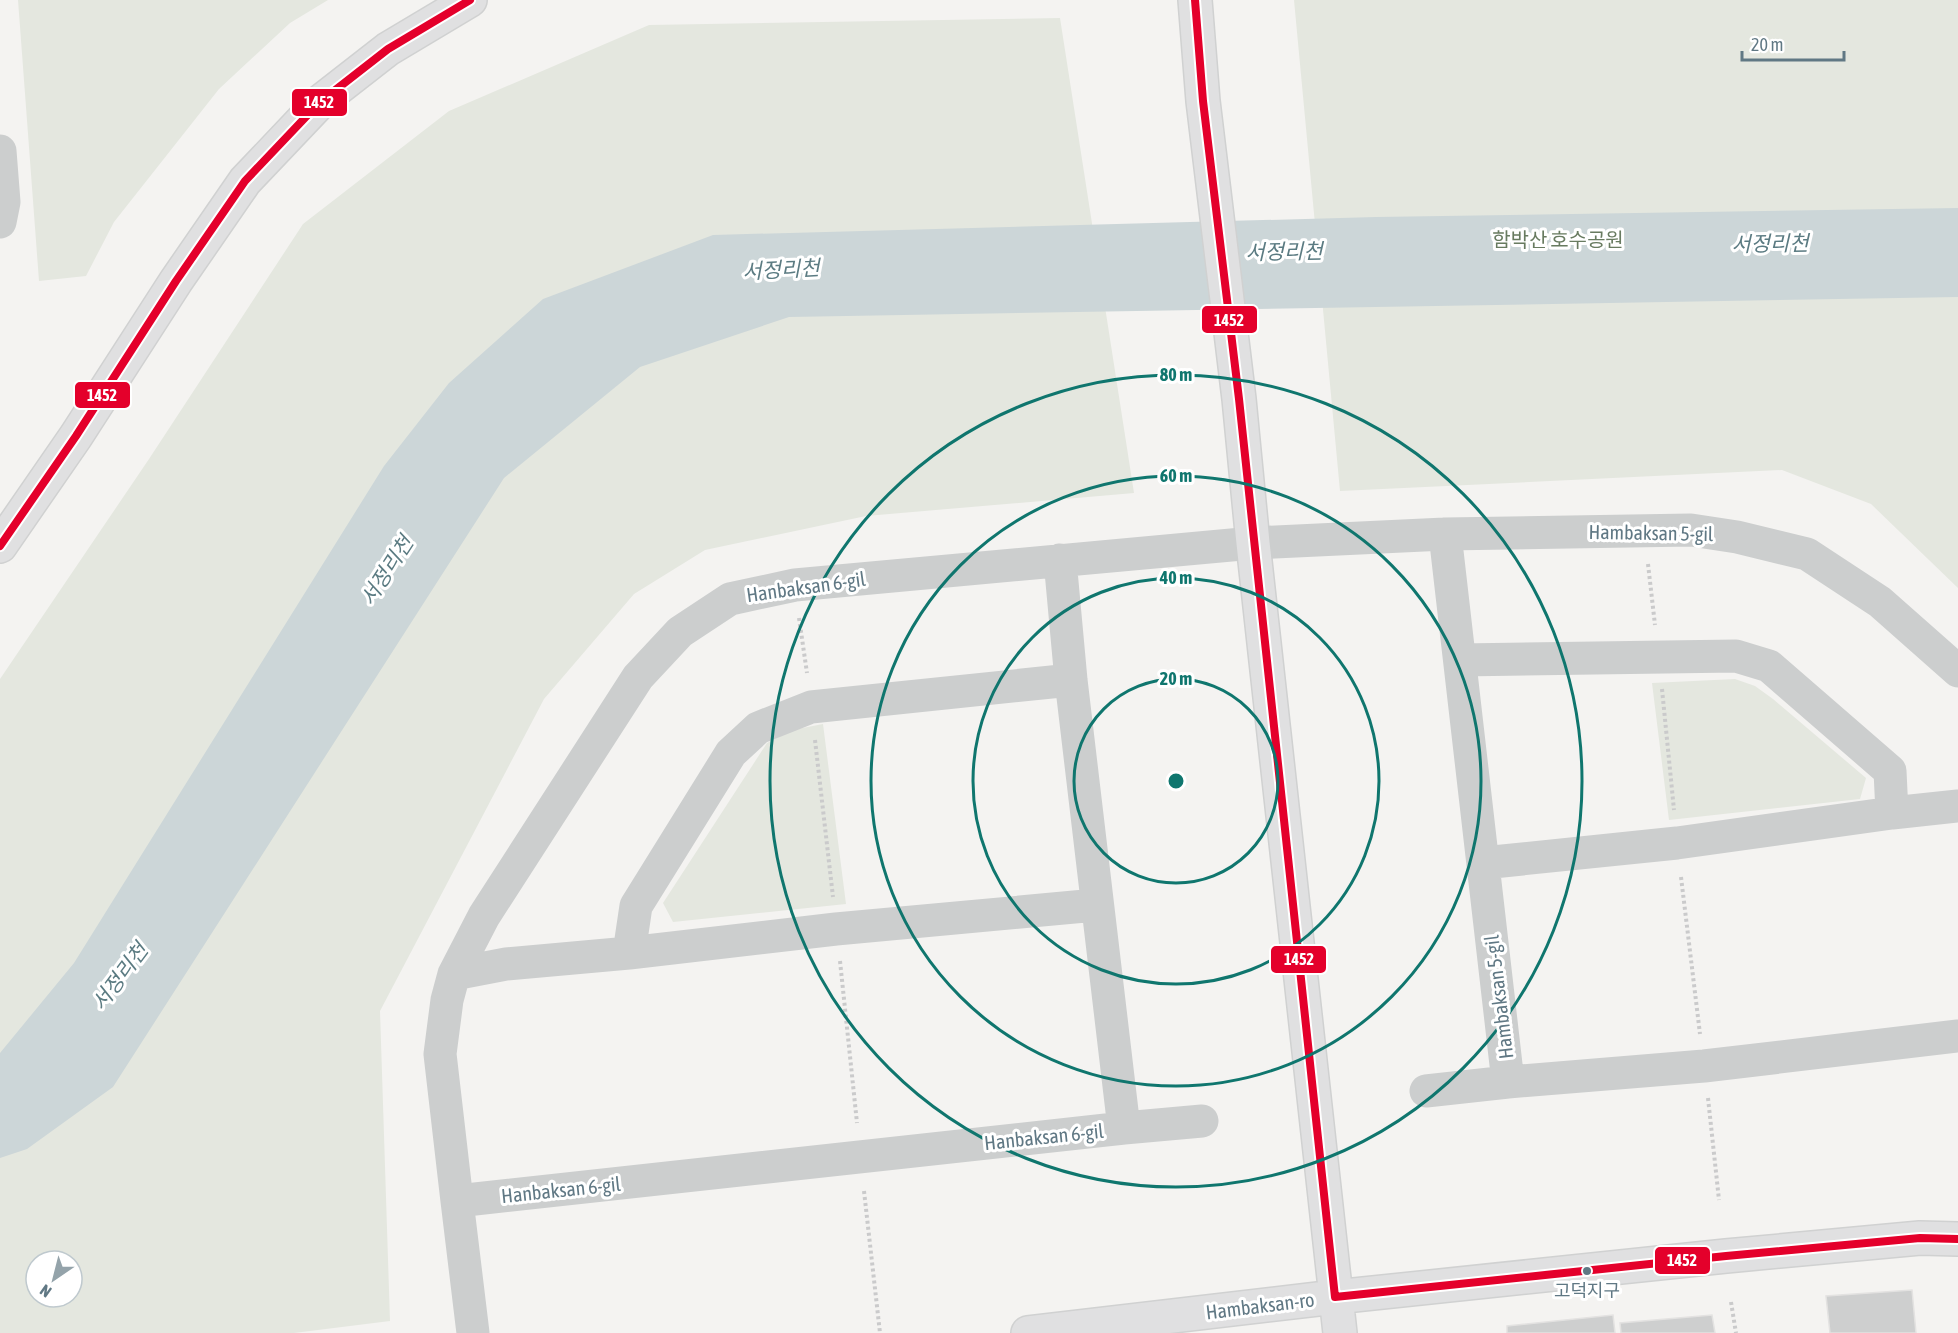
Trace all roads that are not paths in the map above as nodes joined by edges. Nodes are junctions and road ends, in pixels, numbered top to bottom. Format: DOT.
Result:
graph roads {
  1 [pos="470,0"];
  2 [pos="1195,0"];
  3 [pos="0,151"];
  4 [pos="0,222"];
  5 [pos="1445,534"];
  6 [pos="1252,543"];
  7 [pos="0,546"];
  8 [pos="1060,560"];
  9 [pos="1460,660"];
  10 [pos="1958,671"];
  11 [pos="1071,680"];
  12 [pos="1958,806"];
  13 [pos="1892,813"];
  14 [pos="1483,863"];
  15 [pos="1096,905"];
  16 [pos="629,953"];
  17 [pos="454,974"];
  18 [pos="1958,1036"];
  19 [pos="1508,1082"];
  20 [pos="1426,1091"];
  21 [pos="1202,1121"];
  22 [pos="1124,1128"];
  23 [pos="457,1202"];
  24 [pos="1958,1239"];
  25 [pos="1335,1297"];
  26 [pos="473,1333"];
  27 [pos="1028,1333"];
  28 [pos="1340,1333"];
  1 -- 7 [label="street"];
  2 -- 6 [label="street"];
  3 -- 4 [label="street"];
  5 -- 6 [label="street, Hambaksan 5-gil"];
  5 -- 9 [label="street, Hambaksan 5-gil"];
  5 -- 10 [label="street, Hambaksan 5-gil"];
  6 -- 8 [label="street, Hanbaksan 6-gil"];
  6 -- 25 [label="street"];
  8 -- 11 [label="street, Hanbaksan 6-gil"];
  8 -- 17 [label="street, Hanbaksan 6-gil"];
  9 -- 13 [label="street"];
  9 -- 14 [label="street, Hambaksan 5-gil"];
  11 -- 15 [label="street, Hanbaksan 6-gil"];
  11 -- 16 [label="street"];
  12 -- 13 [label="street"];
  13 -- 14 [label="street"];
  14 -- 19 [label="street, Hambaksan 5-gil"];
  15 -- 16 [label="street"];
  15 -- 22 [label="street, Hanbaksan 6-gil"];
  16 -- 17 [label="street"];
  17 -- 23 [label="street, Hanbaksan 6-gil"];
  18 -- 19 [label="street, Hambaksan 5-gil"];
  19 -- 20 [label="street"];
  21 -- 22 [label="street"];
  22 -- 23 [label="street, Hanbaksan 6-gil"];
  23 -- 26 [label="street"];
  24 -- 25 [label="street, Hambaksan-ro"];
  25 -- 27 [label="street, Hambaksan-ro"];
  25 -- 28 [label="street"];
}
